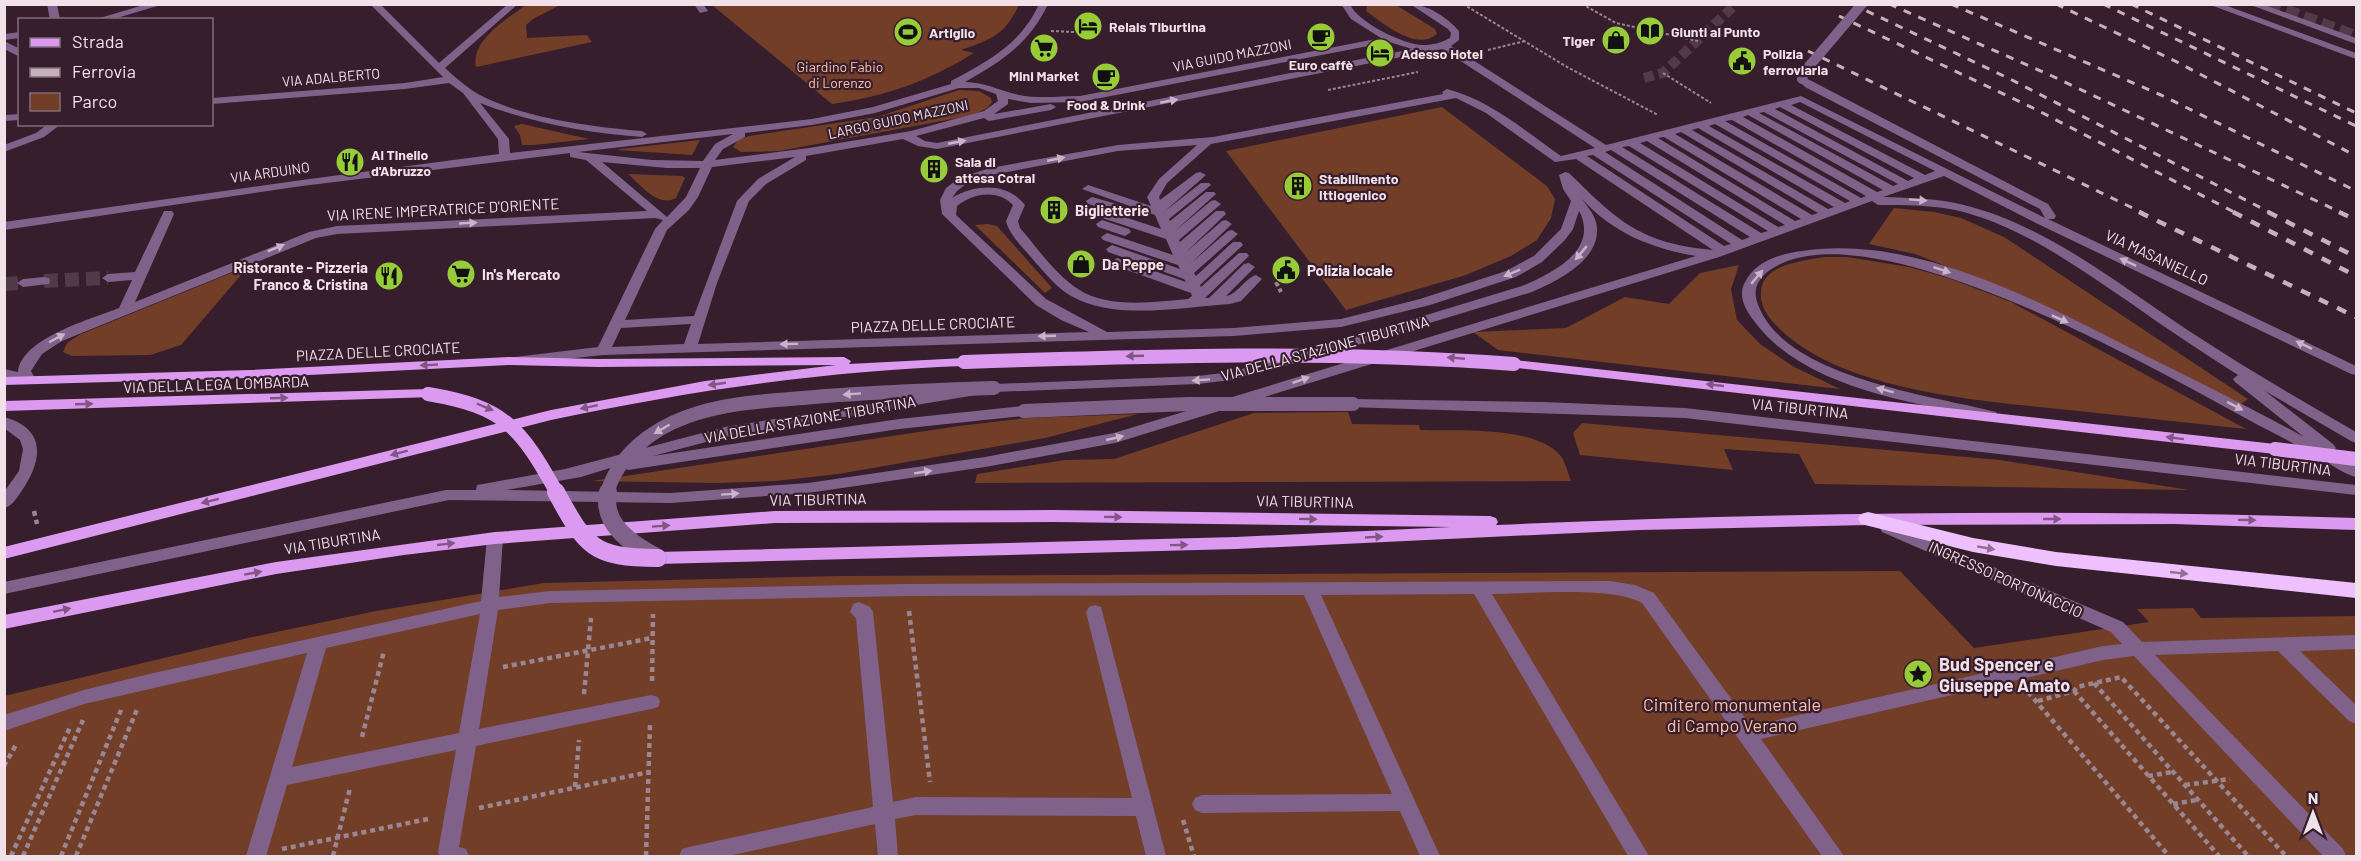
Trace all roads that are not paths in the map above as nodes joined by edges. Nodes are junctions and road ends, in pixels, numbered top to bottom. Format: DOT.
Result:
graph roads {
  1 [pos="160,4"];
  2 [pos="374,4"];
  3 [pos="514,4"];
  4 [pos="1044,4"];
  5 [pos="1414,4"];
  6 [pos="1862,4"];
  7 [pos="2252,4"];
  8 [pos="1346,5"];
  9 [pos="2215,5"];
  10 [pos="105,18"];
  11 [pos="1389,39"];
  12 [pos="2356,41"];
  13 [pos="4,44"];
  14 [pos="1443,45"];
  15 [pos="1430,47"];
  16 [pos="18,53"];
  17 [pos="2356,56"];
  18 [pos="440,67"];
  19 [pos="452,79"];
  20 [pos="948,87"];
  21 [pos="466,91"];
  22 [pos="1001,93"];
  23 [pos="1080,99"];
  24 [pos="213,101"];
  25 [pos="1782,104"];
  26 [pos="1765,108"];
  27 [pos="1750,112"];
  28 [pos="1733,116"];
  29 [pos="968,121"];
  30 [pos="1717,121"];
  31 [pos="788,125"];
  32 [pos="1700,125"];
  33 [pos="53,126"];
  34 [pos="1683,129"];
  35 [pos="1666,133"];
  36 [pos="699,134"];
  37 [pos="902,134"];
  38 [pos="1648,138"];
  39 [pos="1207,142"];
  40 [pos="1631,142"];
  41 [pos="1605,149"];
  42 [pos="4,150"];
  43 [pos="813,152"];
  44 [pos="541,153"];
  45 [pos="1578,155"];
  46 [pos="505,157"];
  47 [pos="590,157"];
  48 [pos="1559,160"];
  49 [pos="707,164"];
  50 [pos="1943,172"];
  51 [pos="1565,175"];
  52 [pos="1924,179"];
  53 [pos="1908,184"];
  54 [pos="1892,190"];
  55 [pos="1876,196"];
  56 [pos="1576,202"];
  57 [pos="1860,202"];
  58 [pos="1844,208"];
  59 [pos="1099,213"];
  60 [pos="168,214"];
  61 [pos="1828,214"];
  62 [pos="2051,216"];
  63 [pos="662,218"];
  64 [pos="951,218"];
  65 [pos="1810,220"];
  66 [pos="1227,225"];
  67 [pos="4,226"];
  68 [pos="1795,226"];
  69 [pos="1778,232"];
  70 [pos="1760,238"];
  71 [pos="1741,245"];
  72 [pos="1176,250"];
  73 [pos="1719,253"];
  74 [pos="1117,262"];
  75 [pos="2097,274"];
  76 [pos="141,276"];
  77 [pos="108,278"];
  78 [pos="44,281"];
  79 [pos="23,283"];
  80 [pos="126,308"];
  81 [pos="1357,319"];
  82 [pos="698,320"];
  83 [pos="616,324"];
  84 [pos="2177,329"];
  85 [pos="1105,334"];
  86 [pos="690,348"];
  87 [pos="603,351"];
  88 [pos="508,361"];
  89 [pos="900,363"];
  90 [pos="2356,371"];
  91 [pos="4,373"];
  92 [pos="250,374"];
  93 [pos="29,380"];
  94 [pos="4,381"];
  95 [pos="994,388"];
  96 [pos="4,406"];
  97 [pos="2003,417"];
  98 [pos="4,422"];
  99 [pos="2356,438"];
  100 [pos="2356,459"];
  101 [pos="2356,470"];
  102 [pos="571,473"];
  103 [pos="2356,490"];
  104 [pos="446,495"];
  105 [pos="4,503"];
  106 [pos="1868,519"];
  107 [pos="1641,524"];
  108 [pos="2356,524"];
  109 [pos="495,538"];
  110 [pos="4,553"];
  111 [pos="658,558"];
  112 [pos="1309,587"];
  113 [pos="1479,587"];
  114 [pos="4,588"];
  115 [pos="2356,591"];
  116 [pos="490,605"];
  117 [pos="859,609"];
  118 [pos="1095,612"];
  119 [pos="4,622"];
  120 [pos="319,642"];
  121 [pos="2356,642"];
  122 [pos="2282,644"];
  123 [pos="2138,649"];
  124 [pos="651,702"];
  125 [pos="2356,716"];
  126 [pos="4,723"];
  127 [pos="1746,735"];
  128 [pos="468,740"];
  129 [pos="280,778"];
  130 [pos="1406,802"];
  131 [pos="1203,804"];
  132 [pos="1142,807"];
  133 [pos="884,812"];
  134 [pos="450,855"];
  135 [pos="256,856"];
  136 [pos="689,856"];
  137 [pos="888,856"];
  138 [pos="1156,856"];
  139 [pos="1430,856"];
  140 [pos="1639,856"];
  141 [pos="1834,856"];
  142 [pos="2336,856"];
  1 -- 10 [label="street"];
  2 -- 18 [label="street"];
  3 -- 18 [label="street"];
  4 -- 20 [label="street"];
  5 -- 14 [label="street"];
  6 -- 62 [label="street, bridge"];
  7 -- 12 [label="street"];
  8 -- 11 [label="street"];
  9 -- 17 [label="street"];
  11 -- 15 [label="street"];
  11 -- 23 [label="street, VIA GUIDO MAZZONI"];
  13 -- 16 [label="street"];
  14 -- 15 [label="street"];
  14 -- 41 [label="street"];
  37 -- 15 [label="street, one-way"];
  18 -- 19 [label="street"];
  19 -- 21 [label="street"];
  19 -- 24 [label="street, VIA ADALBERTO"];
  20 -- 22 [label="street, LARGO GUIDO MAZZONI"];
  20 -- 31 [label="street, LARGO GUIDO MAZZONI"];
  21 -- 36 [label="street"];
  21 -- 46 [label="street"];
  22 -- 23 [label="street, VIA GUIDO MAZZONI"];
  22 -- 29 [label="street, LARGO GUIDO MAZZONI"];
  23 -- 29 [label="street, VIA GUIDO MAZZONI"];
  25 -- 26 [label="street, VIA MASANIELLO"];
  25 -- 50 [label="street, VIA MASANIELLO"];
  25 -- 52 [label="street"];
  26 -- 27 [label="street, VIA MASANIELLO"];
  26 -- 53 [label="street"];
  27 -- 28 [label="street, VIA MASANIELLO"];
  27 -- 54 [label="street"];
  28 -- 30 [label="street, VIA MASANIELLO"];
  28 -- 55 [label="street"];
  29 -- 37 [label="street, LARGO GUIDO MAZZONI"];
  30 -- 32 [label="street, VIA MASANIELLO"];
  30 -- 57 [label="street"];
  31 -- 36 [label="street, LARGO GUIDO MAZZONI"];
  31 -- 49 [label="street, LARGO GUIDO MAZZONI"];
  32 -- 34 [label="street, VIA MASANIELLO"];
  32 -- 58 [label="street"];
  33 -- 42 [label="street"];
  34 -- 35 [label="street, VIA MASANIELLO"];
  34 -- 61 [label="street"];
  35 -- 38 [label="street, VIA MASANIELLO"];
  35 -- 65 [label="street"];
  36 -- 44 [label="street, LARGO GUIDO MAZZONI"];
  37 -- 43 [label="street, LARGO GUIDO MAZZONI"];
  38 -- 40 [label="street, VIA MASANIELLO"];
  38 -- 68 [label="street"];
  39 -- 48 [label="street"];
  64 -- 39 [label="street, one-way"];
  39 -- 72 [label="street"];
  40 -- 41 [label="street, VIA MASANIELLO"];
  40 -- 69 [label="street"];
  41 -- 45 [label="street, VIA MASANIELLO"];
  41 -- 70 [label="street"];
  41 -- 71 [label="street"];
  43 -- 49 [label="street, LARGO GUIDO MAZZONI"];
  43 -- 82 [label="street"];
  44 -- 46 [label="street, VIA ARDUINO"];
  44 -- 47 [label="street, LARGO GUIDO MAZZONI"];
  45 -- 48 [label="street, VIA MASANIELLO"];
  45 -- 73 [label="street"];
  46 -- 67 [label="street, VIA ARDUINO"];
  47 -- 49 [label="street, LARGO GUIDO MAZZONI"];
  47 -- 63 [label="street"];
  48 -- 51 [label="street, VIA DELLA STAZIONE TIBURTINA"];
  49 -- 63 [label="street"];
  50 -- 52 [label="street, VIA TIBURTINA"];
  50 -- 62 [label="street, VIA MASANIELLO"];
  51 -- 56 [label="street, VIA DELLA STAZIONE TIBURTINA"];
  51 -- 73 [label="street"];
  52 -- 53 [label="street, VIA TIBURTINA"];
  53 -- 54 [label="street, VIA TIBURTINA"];
  54 -- 55 [label="street, VIA TIBURTINA"];
  55 -- 57 [label="street, VIA TIBURTINA"];
  56 -- 81 [label="street, VIA DELLA STAZIONE TIBURTINA, one-way"];
  56 -- 95 [label="street, VIA DELLA STAZIONE TIBURTINA, one-way"];
  57 -- 58 [label="street, VIA TIBURTINA"];
  57 -- 75 [label="street, one-way"];
  58 -- 61 [label="street, VIA TIBURTINA"];
  59 -- 72 [label="street"];
  59 -- 72 [label="street"];
  59 -- 72 [label="street"];
  59 -- 72 [label="street"];
  60 -- 76 [label="street"];
  61 -- 65 [label="street, VIA TIBURTINA"];
  62 -- 75 [label="street"];
  90 -- 62 [label="street, VIA MASANIELLO, one-way"];
  80 -- 63 [label="street, VIA IRENE IMPERATRICE D'ORIENTE, one-way"];
  63 -- 83 [label="street"];
  64 -- 72 [label="street"];
  64 -- 85 [label="street"];
  65 -- 68 [label="street, VIA TIBURTINA"];
  66 -- 72 [label="street"];
  66 -- 72 [label="street"];
  66 -- 72 [label="street"];
  66 -- 72 [label="street"];
  66 -- 72 [label="street"];
  66 -- 72 [label="street"];
  68 -- 69 [label="street, VIA TIBURTINA"];
  69 -- 70 [label="street, VIA TIBURTINA"];
  70 -- 71 [label="street, VIA TIBURTINA"];
  71 -- 73 [label="street, VIA TIBURTINA"];
  72 -- 74 [label="street"];
  104 -- 73 [label="street, VIA TIBURTINA, one-way"];
  75 -- 84 [label="street"];
  76 -- 77 [label="street"];
  76 -- 80 [label="street"];
  78 -- 79 [label="street"];
  93 -- 80 [label="street, VIA IRENE IMPERATRICE D'ORIENTE, one-way"];
  81 -- 85 [label="street, PIAZZA DELLE CROCIATE"];
  82 -- 83 [label="street"];
  82 -- 86 [label="street"];
  83 -- 87 [label="street"];
  84 -- 99 [label="street"];
  84 -- 101 [label="street"];
  85 -- 86 [label="street, PIAZZA DELLE CROCIATE, one-way"];
  86 -- 87 [label="street, PIAZZA DELLE CROCIATE"];
  87 -- 88 [label="street, PIAZZA DELLE CROCIATE"];
  88 -- 89 [label="main road, PIAZZA DELLE CROCIATE"];
  88 -- 92 [label="main road, PIAZZA DELLE CROCIATE, one-way"];
  97 -- 89 [label="main road, VIA TIBURTINA, one-way, bridge"];
  89 -- 110 [label="main road, VIA TIBURTINA, one-way"];
  91 -- 93 [label="street, VIA DELLA LEGA LOMBARDA"];
  92 -- 93 [label="main road, VIA DELLA LEGA LOMBARDA"];
  93 -- 94 [label="main road, VIA DELLA LEGA LOMBARDA"];
  95 -- 102 [label="street, VIA DELLA STAZIONE TIBURTINA"];
  95 -- 111 [label="street, VIA DELLA STAZIONE TIBURTINA, one-way, bridge"];
  96 -- 111 [label="main road, VIA DELLA LEGA LOMBARDA, one-way, bridge"];
  100 -- 97 [label="main road, VIA TIBURTINA, one-way, bridge"];
  97 -- 101 [label="street, one-way"];
  98 -- 105 [label="street"];
  102 -- 103 [label="street, VIA TIBURTINA, bridge"];
  102 -- 104 [label="street, VIA TIBURTINA"];
  104 -- 114 [label="street, VIA TIBURTINA"];
  106 -- 107 [label="main road, VIA TIBURTINA"];
  106 -- 108 [label="main road, VIA TIBURTINA, one-way"];
  106 -- 115 [label="highway, one-way"];
  106 -- 123 [label="street, INGRESSO PORTONACCIO"];
  109 -- 107 [label="main road, VIA TIBURTINA, one-way"];
  111 -- 107 [label="main road, VIA TIBURTINA, one-way"];
  109 -- 116 [label="street"];
  119 -- 109 [label="main road, VIA TIBURTINA, one-way"];
  112 -- 113 [label="street"];
  112 -- 116 [label="street"];
  112 -- 130 [label="street"];
  113 -- 127 [label="street"];
  113 -- 140 [label="street"];
  116 -- 120 [label="street"];
  116 -- 128 [label="street"];
  117 -- 133 [label="street"];
  118 -- 132 [label="street"];
  120 -- 126 [label="street"];
  120 -- 129 [label="street"];
  121 -- 122 [label="street"];
  122 -- 123 [label="street"];
  122 -- 125 [label="street"];
  123 -- 127 [label="street"];
  123 -- 142 [label="street, INGRESSO PORTONACCIO"];
  124 -- 128 [label="street"];
  127 -- 141 [label="street"];
  128 -- 129 [label="street"];
  128 -- 134 [label="street"];
  129 -- 135 [label="street"];
  130 -- 131 [label="street"];
  130 -- 139 [label="street"];
  132 -- 133 [label="street"];
  132 -- 138 [label="street"];
  133 -- 136 [label="street"];
  133 -- 137 [label="street"];
}
